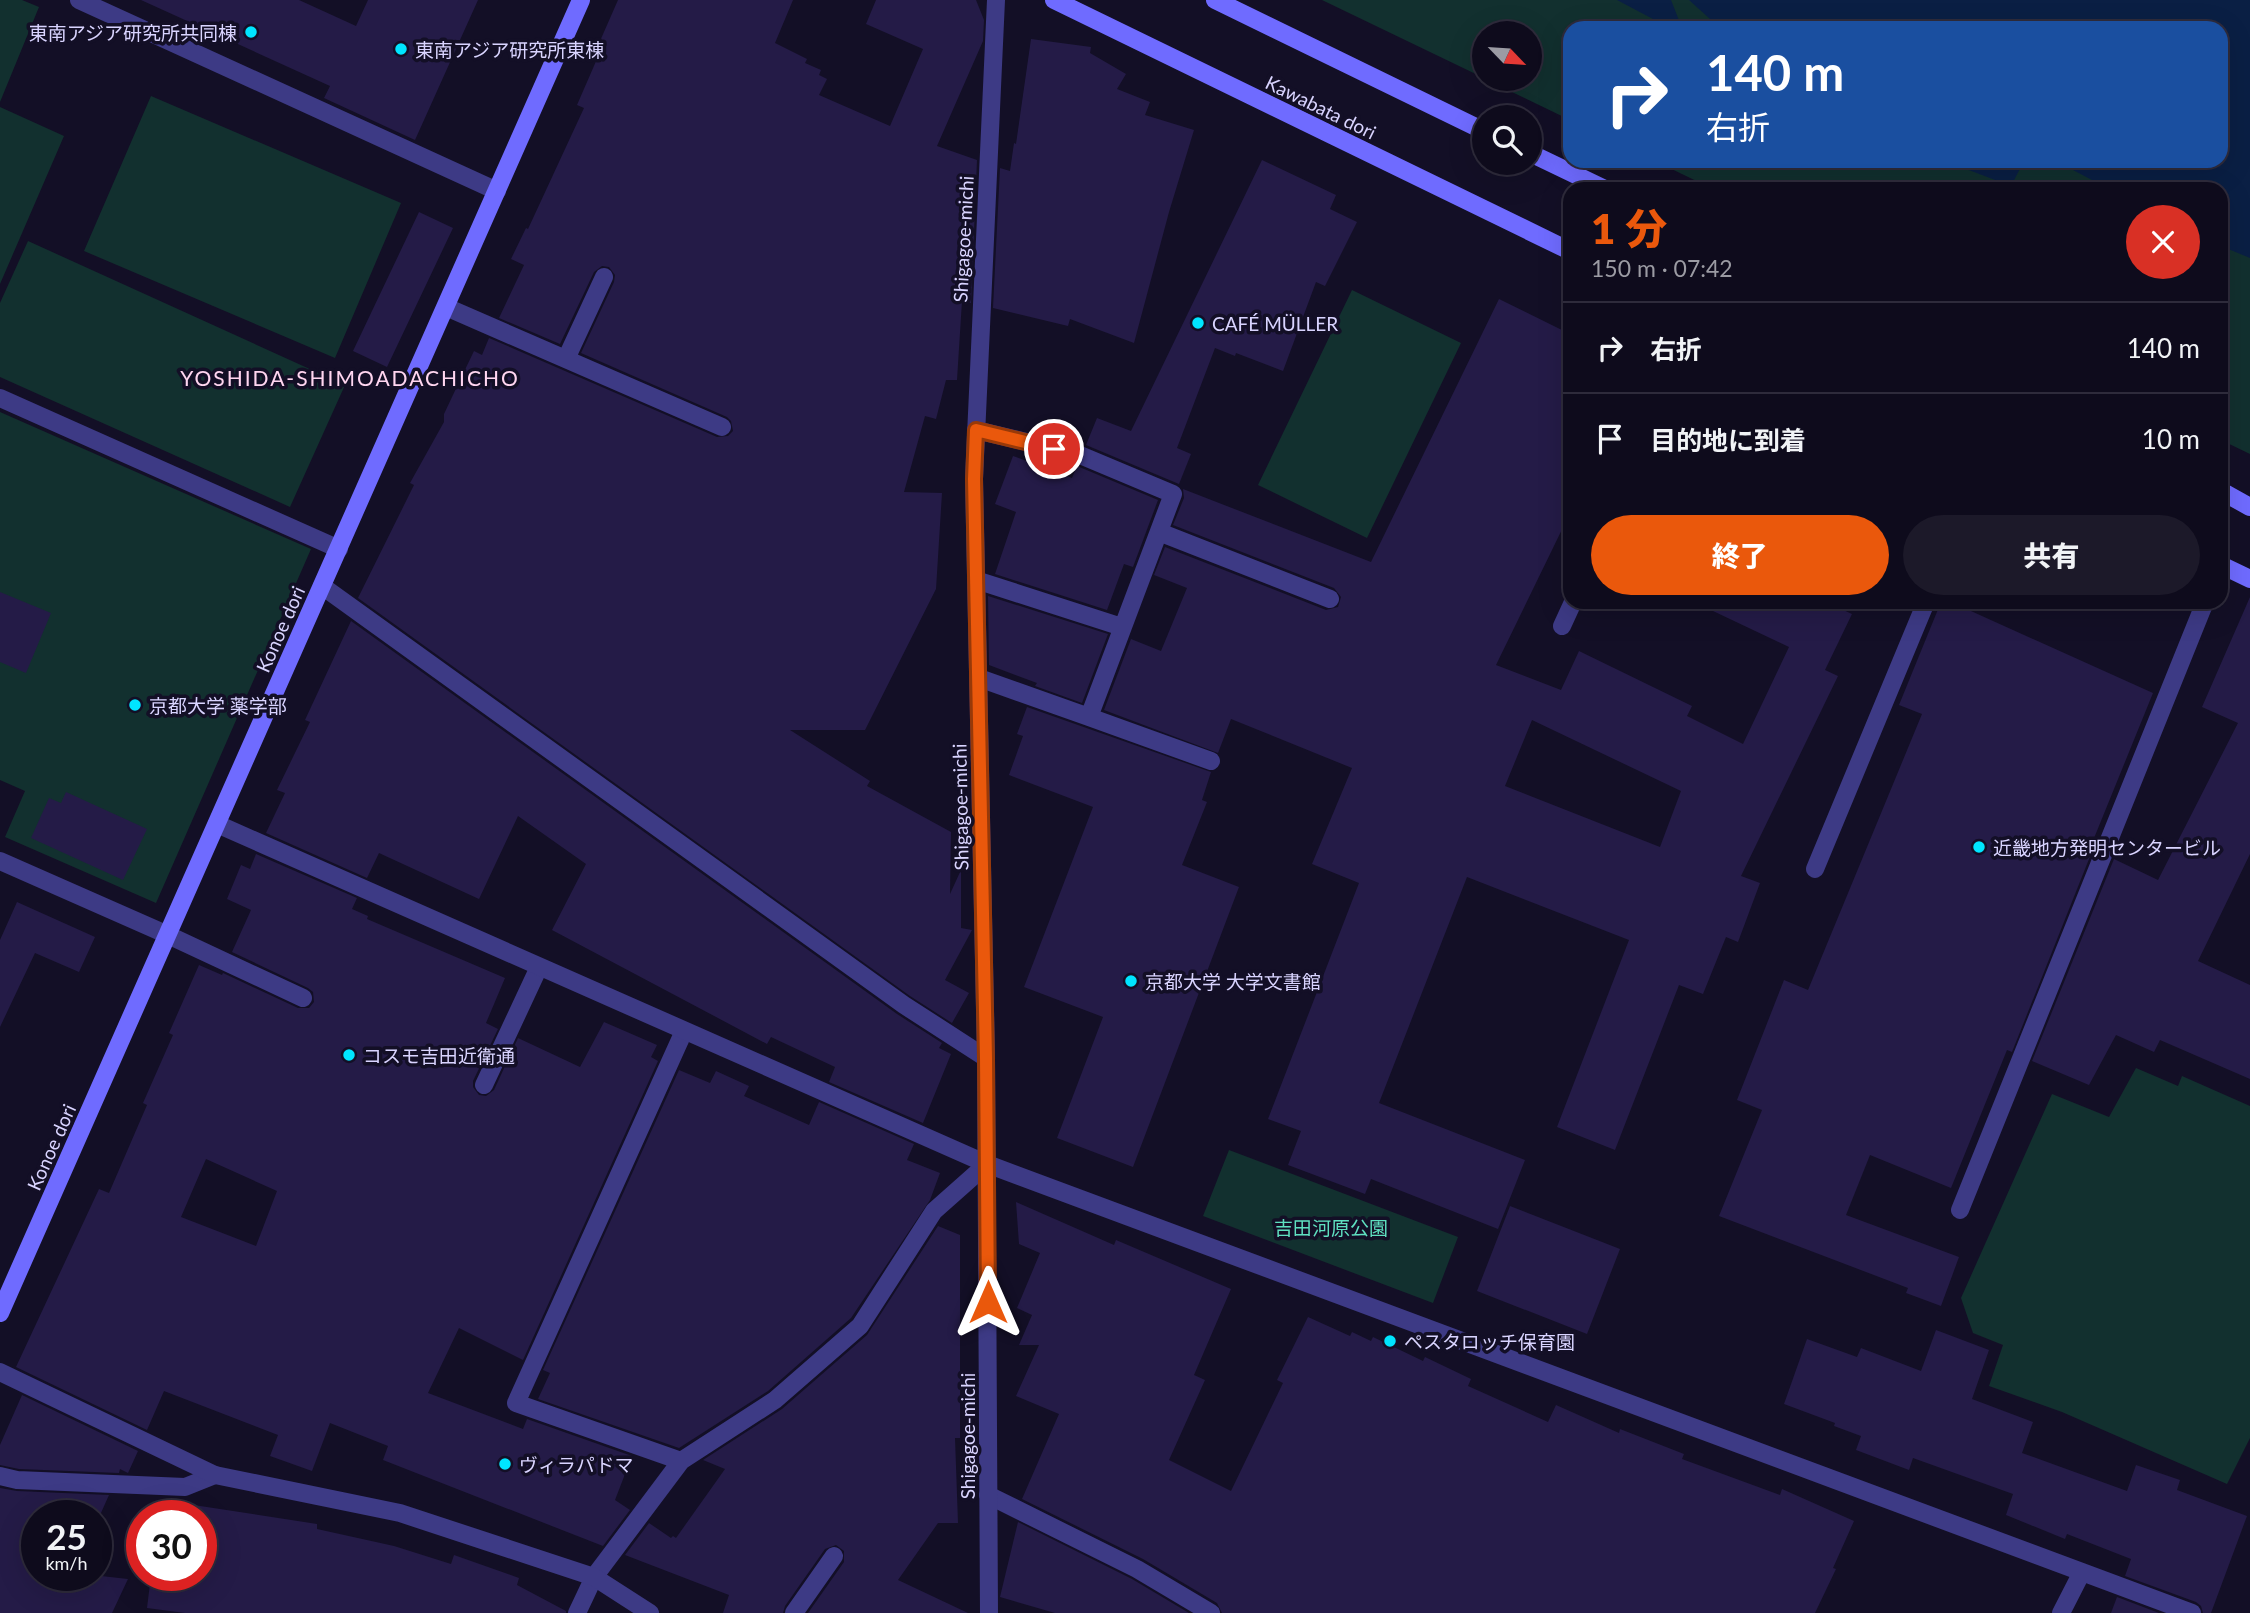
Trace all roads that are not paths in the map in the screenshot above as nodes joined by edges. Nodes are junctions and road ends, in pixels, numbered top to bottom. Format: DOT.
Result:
graph roads {
  1 [pos="79,0"];
  2 [pos="581,0"];
  3 [pos="996,0"];
  4 [pos="1054,0"];
  5 [pos="1215,0"];
  6 [pos="1472,125"];
  7 [pos="1542,159"];
  8 [pos="1590,182"];
  9 [pos="497,191"];
  10 [pos="1563,248"];
  11 [pos="604,277"];
  12 [pos="446,307"];
  13 [pos="566,359"];
  14 [pos="0,398"];
  15 [pos="722,427"];
  16 [pos="976,430"];
  17 [pos="2228,495"];
  18 [pos="2250,507"];
  19 [pos="1159,532"];
  20 [pos="339,549"];
  21 [pos="2228,568"];
  22 [pos="2250,579"];
  23 [pos="976,580"];
  24 [pos="322,586"];
  25 [pos="1330,599"];
  26 [pos="1570,609"];
  27 [pos="1923,609"];
  28 [pos="2202,609"];
  29 [pos="1562,626"];
  30 [pos="1122,627"];
  31 [pos="979,678"];
  32 [pos="1089,717"];
  33 [pos="1211,761"];
  34 [pos="217,824"];
  35 [pos="0,861"];
  36 [pos="1815,869"];
  37 [pos="168,935"];
  38 [pos="540,967"];
  39 [pos="303,998"];
  40 [pos="684,1031"];
  41 [pos="986,1058"];
  42 [pos="484,1085"];
  43 [pos="987,1164"];
  44 [pos="1960,1210"];
  45 [pos="0,1313"];
  46 [pos="0,1372"];
  47 [pos="681,1461"];
  48 [pos="215,1475"];
  49 [pos="0,1476"];
  50 [pos="988,1495"];
  51 [pos="834,1556"];
  52 [pos="2082,1572"];
  53 [pos="594,1577"];
  54 [pos="577,1613"];
  55 [pos="650,1613"];
  56 [pos="794,1613"];
  57 [pos="989,1613"];
  58 [pos="1211,1613"];
  59 [pos="2061,1613"];
  60 [pos="2192,1613"];
  1 -- 9 [label="street"];
  2 -- 9 [label="street, Konoe dori"];
  3 -- 16 [label="street, Shigagoe-michi"];
  4 -- 10 [label="street, Kawabata dori"];
  5 -- 6 [label="street"];
  7 -- 8 [label="street"];
  9 -- 12 [label="street, Konoe dori"];
  11 -- 13 [label="street"];
  12 -- 13 [label="street"];
  12 -- 20 [label="street, Konoe dori"];
  13 -- 15 [label="street"];
  14 -- 20 [label="street"];
  16 -- 19 [label="street"];
  16 -- 23 [label="street, Shigagoe-michi"];
  17 -- 18 [label="street"];
  19 -- 25 [label="street"];
  19 -- 30 [label="street"];
  20 -- 24 [label="street, Konoe dori"];
  21 -- 22 [label="street"];
  23 -- 30 [label="street"];
  23 -- 31 [label="street, Shigagoe-michi"];
  24 -- 34 [label="street, Konoe dori"];
  24 -- 41 [label="street"];
  26 -- 29 [label="street"];
  27 -- 36 [label="street"];
  28 -- 44 [label="street"];
  30 -- 32 [label="street"];
  31 -- 32 [label="street"];
  31 -- 41 [label="street, Shigagoe-michi"];
  32 -- 33 [label="street"];
  34 -- 37 [label="street, Konoe dori"];
  34 -- 38 [label="street"];
  35 -- 37 [label="street"];
  37 -- 39 [label="street"];
  37 -- 45 [label="street, Konoe dori"];
  38 -- 40 [label="street"];
  38 -- 42 [label="street"];
  40 -- 43 [label="street"];
  40 -- 47 [label="street"];
  41 -- 43 [label="street, Shigagoe-michi"];
  43 -- 47 [label="street"];
  43 -- 50 [label="street, Shigagoe-michi"];
  43 -- 52 [label="street"];
  46 -- 48 [label="street"];
  47 -- 53 [label="street"];
  48 -- 49 [label="street"];
  48 -- 53 [label="street"];
  50 -- 57 [label="street, Shigagoe-michi"];
  50 -- 58 [label="street"];
  51 -- 56 [label="street"];
  52 -- 59 [label="street"];
  52 -- 60 [label="street"];
  53 -- 54 [label="street"];
  53 -- 55 [label="street"];
}
